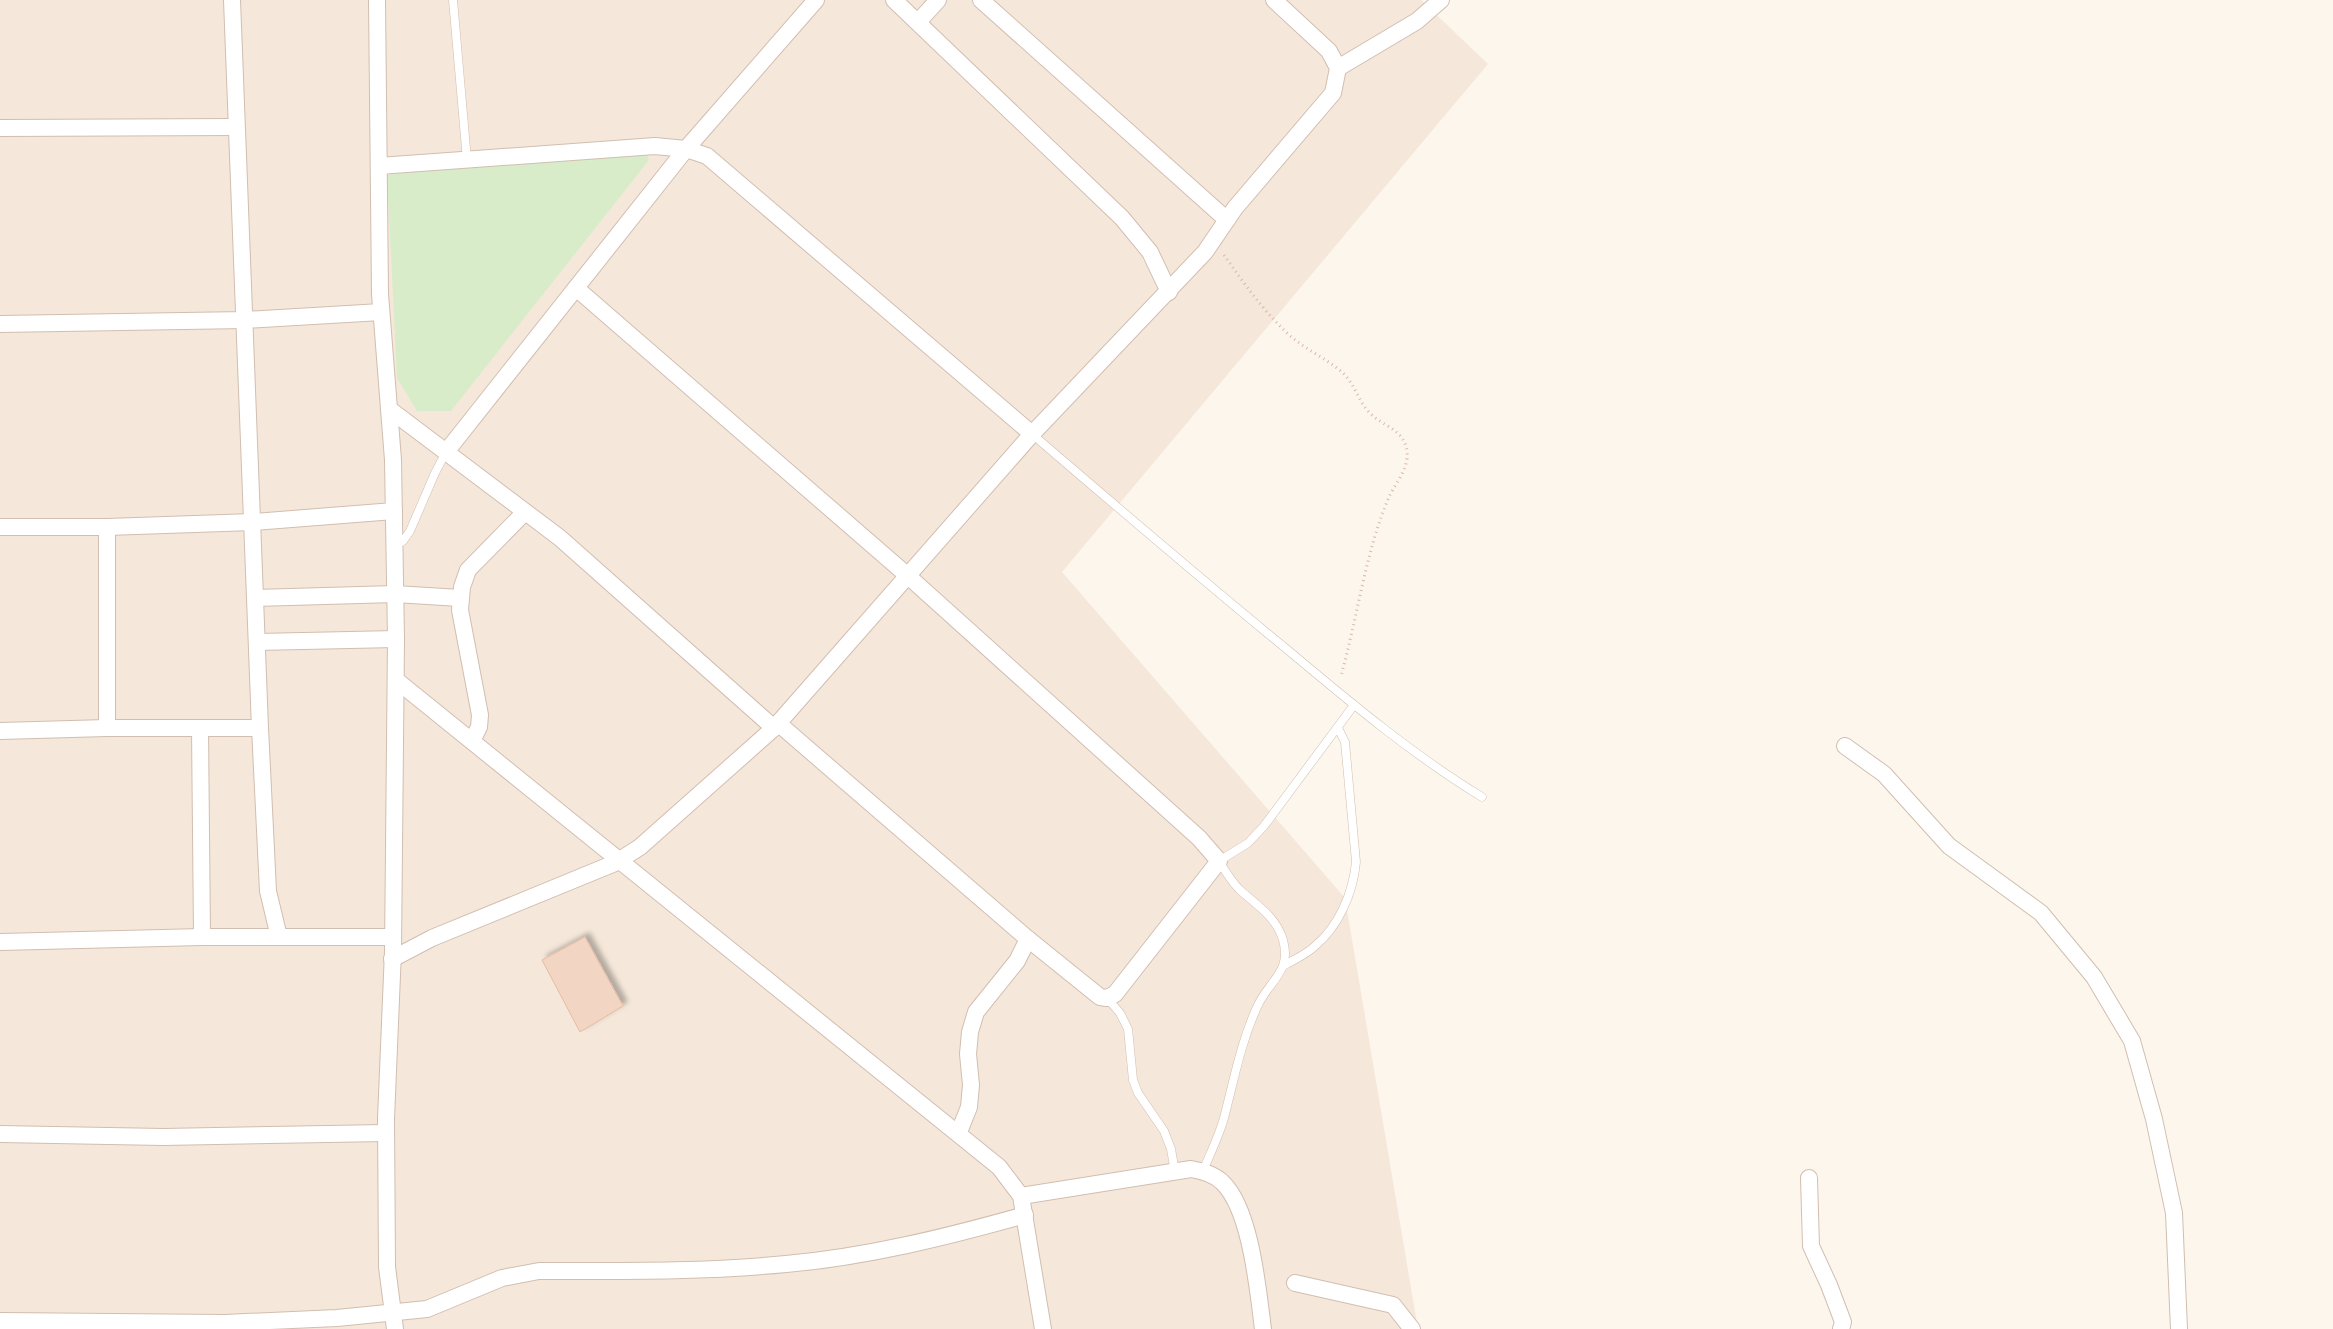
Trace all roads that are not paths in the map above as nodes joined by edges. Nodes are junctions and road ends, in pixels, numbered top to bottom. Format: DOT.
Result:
graph roads {
  1 [pos="232,0"];
  2 [pos="377,0"];
  3 [pos="453,0"];
  4 [pos="816,0"];
  5 [pos="894,0"];
  6 [pos="938,0"];
  7 [pos="981,0"];
  8 [pos="1274,0"];
  9 [pos="1441,0"];
  10 [pos="918,22"];
  11 [pos="1338,68"];
  12 [pos="0,128"];
  13 [pos="236,128"];
  14 [pos="686,150"];
  15 [pos="468,161"];
  16 [pos="378,166"];
  17 [pos="1227,220"];
  18 [pos="576,288"];
  19 [pos="1169,292"];
  20 [pos="381,312"];
  21 [pos="245,320"];
  22 [pos="0,324"];
  23 [pos="389,409"];
  24 [pos="1032,434"];
  25 [pos="446,452"];
  26 [pos="394,510"];
  27 [pos="525,512"];
  28 [pos="253,522"];
  29 [pos="0,527"];
  30 [pos="107,527"];
  31 [pos="394,545"];
  32 [pos="908,576"];
  33 [pos="395,594"];
  34 [pos="256,598"];
  35 [pos="460,598"];
  36 [pos="396,639"];
  37 [pos="257,642"];
  38 [pos="396,680"];
  39 [pos="1354,705"];
  40 [pos="777,726"];
  41 [pos="108,728"];
  42 [pos="200,728"];
  43 [pos="260,728"];
  44 [pos="1338,728"];
  45 [pos="0,730"];
  46 [pos="472,740"];
  47 [pos="1845,746"];
  48 [pos="1482,797"];
  49 [pos="620,860"];
  50 [pos="1219,862"];
  51 [pos="202,937"];
  52 [pos="279,937"];
  53 [pos="393,937"];
  54 [pos="1028,939"];
  55 [pos="0,942"];
  56 [pos="392,959"];
  57 [pos="1285,965"];
  58 [pos="1106,998"];
  59 [pos="959,1132"];
  60 [pos="0,1134"];
  61 [pos="386,1134"];
  62 [pos="1203,1171"];
  63 [pos="1175,1172"];
  64 [pos="1809,1178"];
  65 [pos="1021,1196"];
  66 [pos="1025,1215"];
  67 [pos="1295,1283"];
  68 [pos="393,1313"];
  69 [pos="0,1321"];
  70 [pos="395,1329"];
  71 [pos="1043,1329"];
  72 [pos="1263,1329"];
  73 [pos="1412,1329"];
  74 [pos="1841,1329"];
  75 [pos="2179,1329"];
  1 -- 13 [label="street"];
  2 -- 16 [label="street"];
  3 -- 15 [label="lane"];
  4 -- 14 [label="street"];
  5 -- 10 [label="street"];
  6 -- 10 [label="street"];
  7 -- 17 [label="street"];
  8 -- 11 [label="street"];
  9 -- 11 [label="street"];
  10 -- 19 [label="street"];
  11 -- 17 [label="street"];
  12 -- 13 [label="street"];
  13 -- 21 [label="street"];
  14 -- 15 [label="street"];
  14 -- 18 [label="street"];
  14 -- 24 [label="street"];
  15 -- 16 [label="street"];
  16 -- 20 [label="street"];
  17 -- 19 [label="street"];
  18 -- 25 [label="street"];
  18 -- 32 [label="street"];
  19 -- 24 [label="street"];
  20 -- 21 [label="street"];
  20 -- 23 [label="street"];
  21 -- 22 [label="street"];
  21 -- 28 [label="street"];
  23 -- 25 [label="street"];
  23 -- 26 [label="street"];
  24 -- 32 [label="street"];
  24 -- 39 [label="lane"];
  25 -- 27 [label="street"];
  25 -- 31 [label="lane"];
  26 -- 28 [label="street"];
  26 -- 31 [label="street"];
  27 -- 35 [label="street"];
  27 -- 40 [label="street"];
  28 -- 30 [label="street"];
  28 -- 34 [label="street"];
  29 -- 30 [label="street"];
  30 -- 41 [label="street"];
  31 -- 33 [label="street"];
  32 -- 40 [label="street"];
  32 -- 50 [label="street"];
  33 -- 34 [label="street"];
  33 -- 35 [label="street"];
  33 -- 36 [label="street"];
  34 -- 37 [label="street"];
  35 -- 46 [label="street"];
  36 -- 37 [label="street"];
  36 -- 38 [label="street"];
  37 -- 43 [label="street"];
  38 -- 46 [label="street"];
  38 -- 53 [label="street"];
  39 -- 44 [label="lane"];
  39 -- 48 [label="lane"];
  40 -- 49 [label="street"];
  40 -- 54 [label="street"];
  41 -- 42 [label="street"];
  41 -- 45 [label="street"];
  42 -- 43 [label="street"];
  42 -- 51 [label="street"];
  43 -- 52 [label="street"];
  44 -- 50 [label="lane"];
  44 -- 57 [label="lane"];
  46 -- 49 [label="street"];
  47 -- 75 [label="street"];
  49 -- 56 [label="street"];
  49 -- 59 [label="street"];
  50 -- 57 [label="lane"];
  50 -- 58 [label="street"];
  51 -- 52 [label="street"];
  51 -- 55 [label="street"];
  52 -- 53 [label="street"];
  53 -- 56 [label="street"];
  54 -- 58 [label="street"];
  54 -- 59 [label="street"];
  56 -- 61 [label="street"];
  57 -- 62 [label="lane"];
  58 -- 63 [label="lane"];
  59 -- 65 [label="street"];
  60 -- 61 [label="street"];
  61 -- 68 [label="street"];
  62 -- 63 [label="street"];
  62 -- 72 [label="street"];
  63 -- 65 [label="street"];
  64 -- 74 [label="street"];
  65 -- 66 [label="street"];
  66 -- 68 [label="street"];
  66 -- 71 [label="street"];
  67 -- 73 [label="street"];
  68 -- 69 [label="street"];
  68 -- 70 [label="street"];
}
